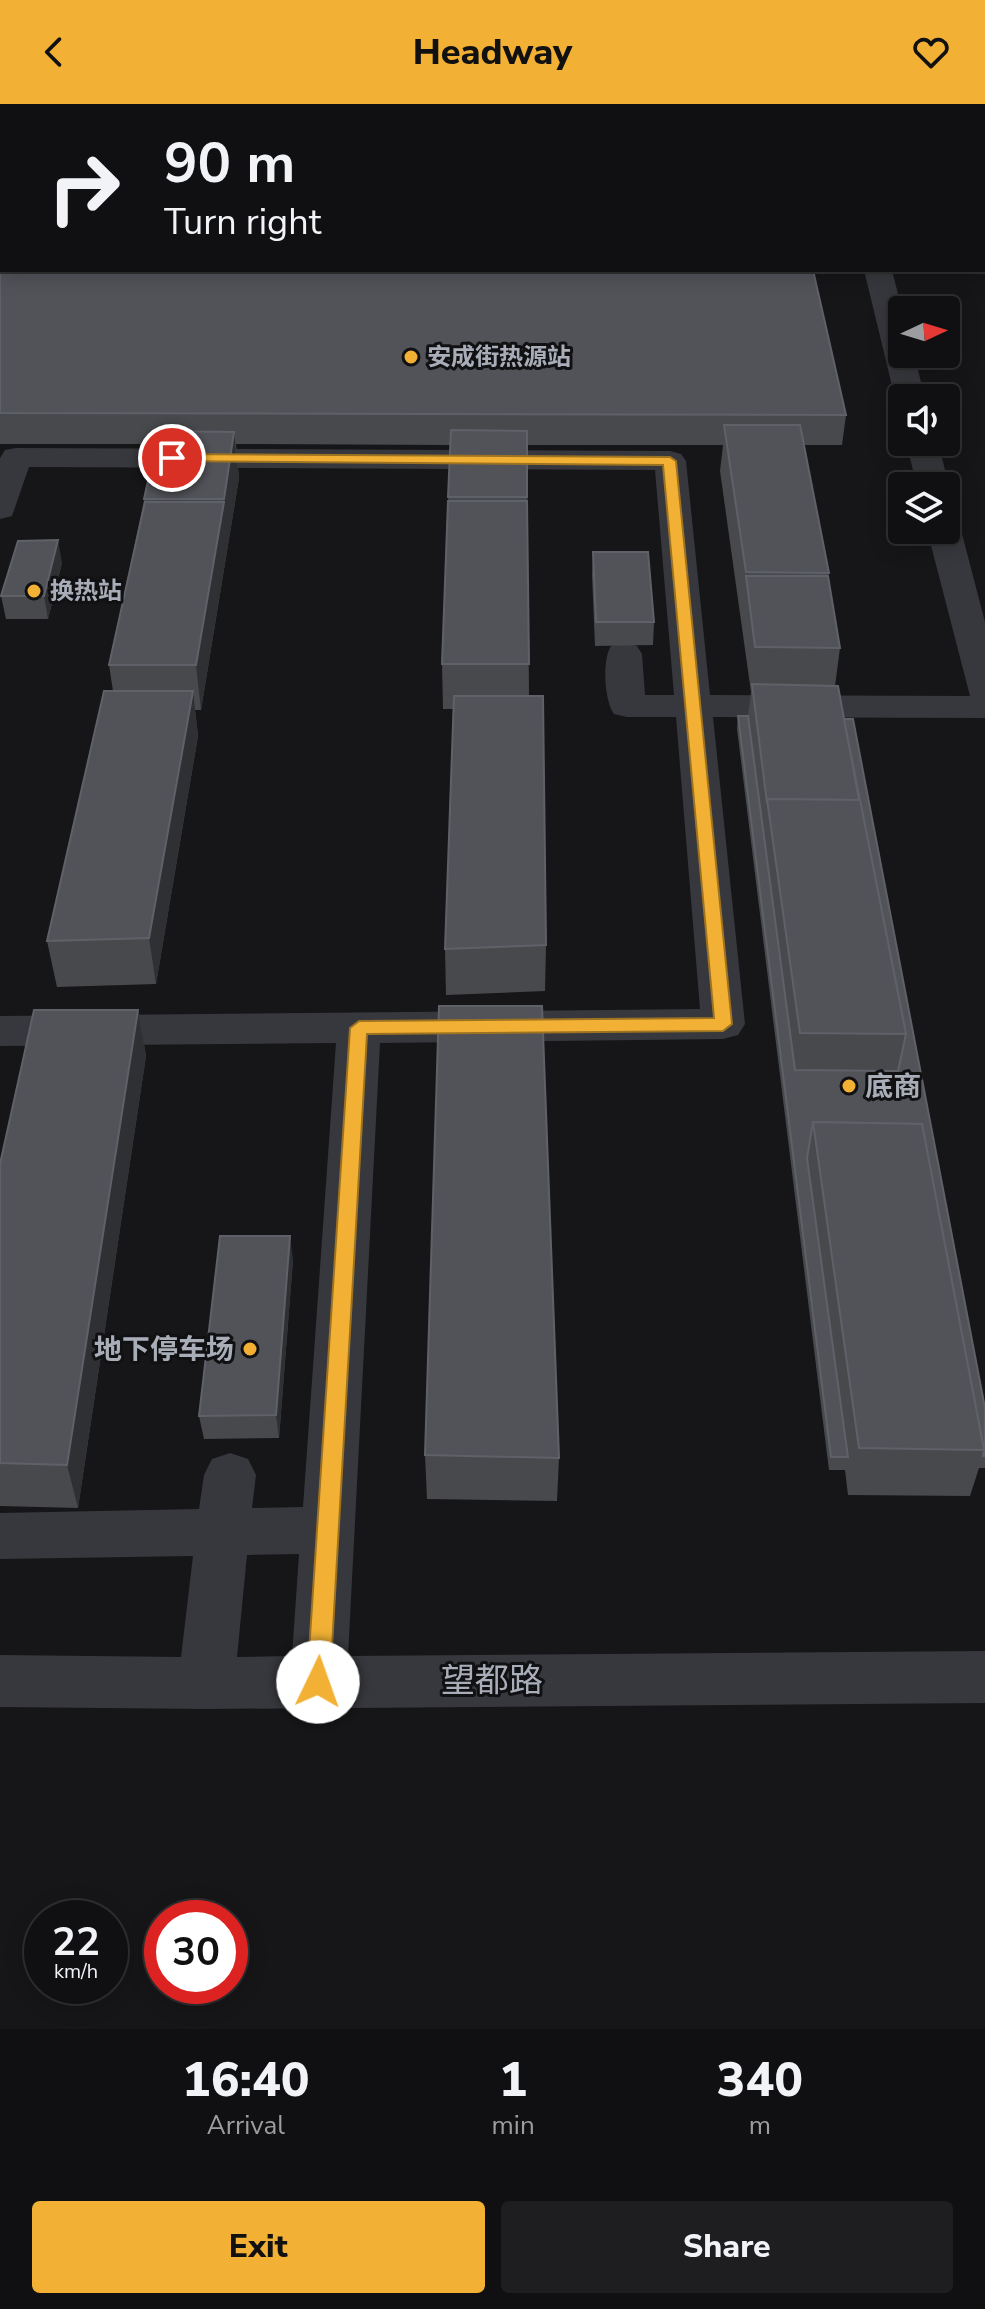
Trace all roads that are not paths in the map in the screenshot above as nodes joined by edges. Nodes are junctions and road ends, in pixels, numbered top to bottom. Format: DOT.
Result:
graph roads {
  1 [pos="878,272"];
  2 [pos="906,384"];
  3 [pos="0,509"];
  4 [pos="948,544"];
  5 [pos="624,654"];
  6 [pos="985,691"];
  7 [pos="693,706"];
  8 [pos="985,707"];
  9 [pos="359,1028"];
  10 [pos="0,1031"];
  11 [pos="230,1475"];
  12 [pos="326,1530"];
  13 [pos="223,1532"];
  14 [pos="0,1536"];
  15 [pos="985,1677"];
  16 [pos="0,1681"];
  17 [pos="318,1682"];
  18 [pos="206,1683"];
  1 -- 2 [label="street"];
  3 -- 7 [label="street"];
  4 -- 6 [label="street"];
  5 -- 7 [label="street"];
  7 -- 8 [label="street"];
  7 -- 9 [label="street"];
  9 -- 10 [label="street"];
  9 -- 12 [label="street"];
  11 -- 13 [label="street"];
  12 -- 13 [label="street"];
  12 -- 17 [label="street"];
  13 -- 14 [label="street"];
  13 -- 18 [label="street"];
  15 -- 17 [label="street, 望都路"];
  16 -- 18 [label="street, 望都路"];
  17 -- 18 [label="street, 望都路"];
}
